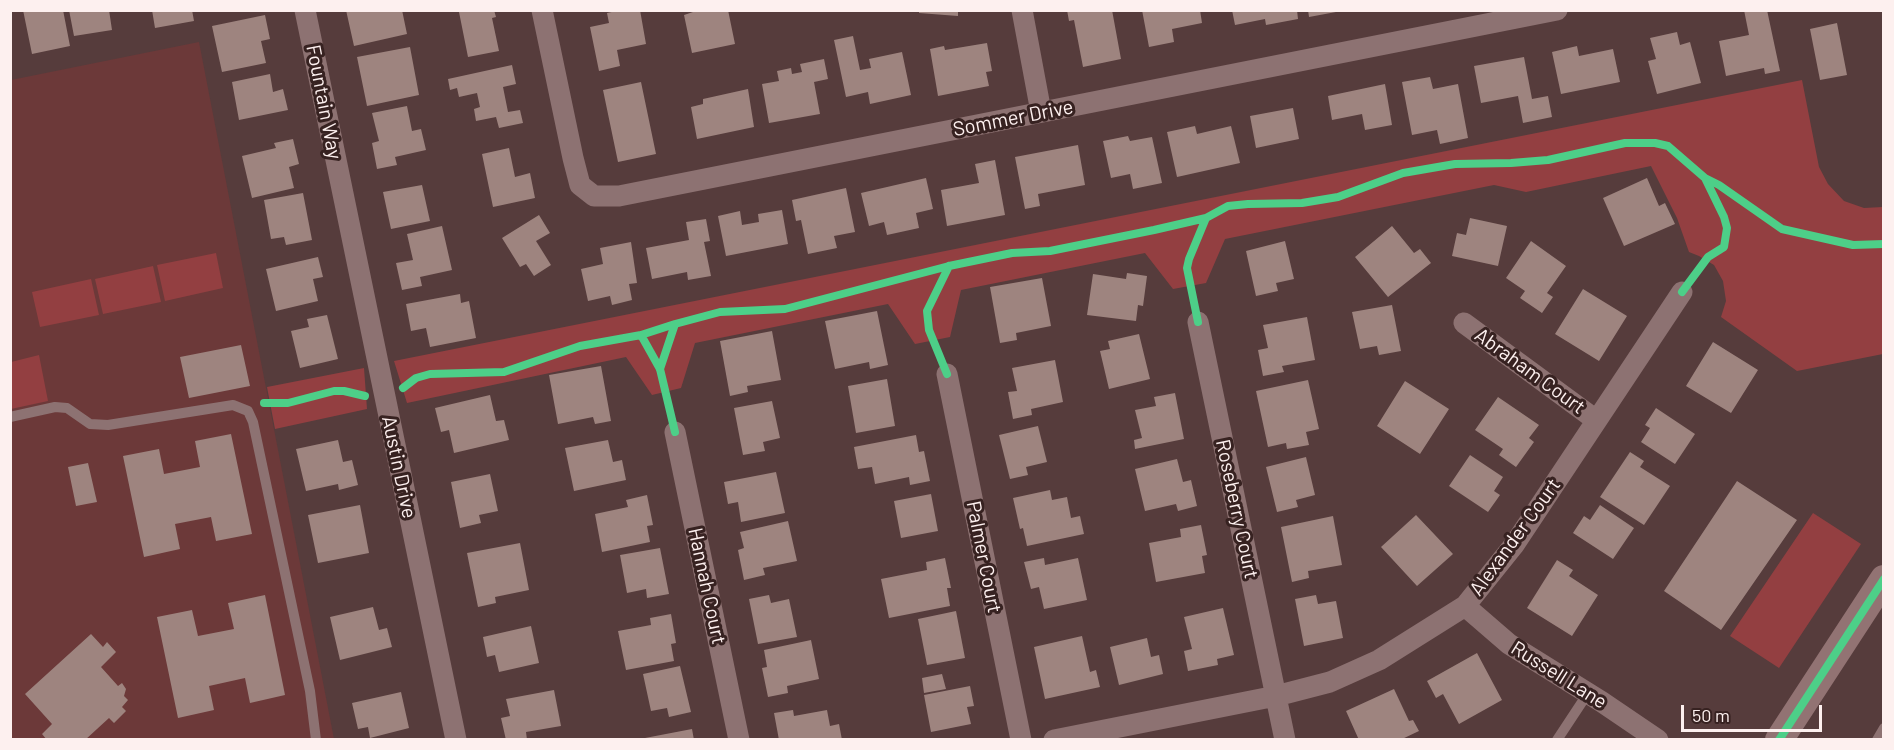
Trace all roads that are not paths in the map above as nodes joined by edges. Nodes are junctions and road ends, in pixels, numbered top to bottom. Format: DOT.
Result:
graph roads {
  1 [pos="305,10"];
  2 [pos="542,10"];
  3 [pos="1022,10"];
  4 [pos="1557,10"];
  5 [pos="1041,112"];
  6 [pos="342,194"];
  7 [pos="1682,292"];
  8 [pos="1198,322"];
  9 [pos="1464,323"];
  10 [pos="947,375"];
  11 [pos="10,417"];
  12 [pos="1596,420"];
  13 [pos="675,432"];
  14 [pos="1884,579"];
  15 [pos="1465,606"];
  16 [pos="1588,693"];
  17 [pos="1276,696"];
  18 [pos="1884,728"];
  19 [pos="316,740"];
  20 [pos="456,740"];
  21 [pos="739,740"];
  22 [pos="1021,740"];
  23 [pos="1054,740"];
  24 [pos="1285,740"];
  25 [pos="1557,740"];
  26 [pos="1658,740"];
  27 [pos="1779,740"];
  28 [pos="1877,740"];
  1 -- 6 [label="street, Fountain Way"];
  2 -- 5 [label="street, Sommer Drive"];
  3 -- 5 [label="street"];
  4 -- 5 [label="street, Sommer Drive"];
  6 -- 20 [label="street, Austin Drive"];
  7 -- 12 [label="street, Alexander Court"];
  8 -- 17 [label="street, Roseberry Court"];
  9 -- 12 [label="street, Abraham Court"];
  10 -- 22 [label="street, Palmer Court"];
  11 -- 19 [label="lane"];
  12 -- 15 [label="street, Alexander Court"];
  13 -- 21 [label="street, Hannah Court"];
  14 -- 27 [label="street"];
  15 -- 16 [label="street, Russell Lane"];
  15 -- 17 [label="street, Alexander Court"];
  16 -- 25 [label="lane"];
  16 -- 26 [label="street, Russell Lane"];
  17 -- 23 [label="street, Alexander Court"];
  17 -- 24 [label="street, Roseberry Court"];
  18 -- 28 [label="lane"];
}
